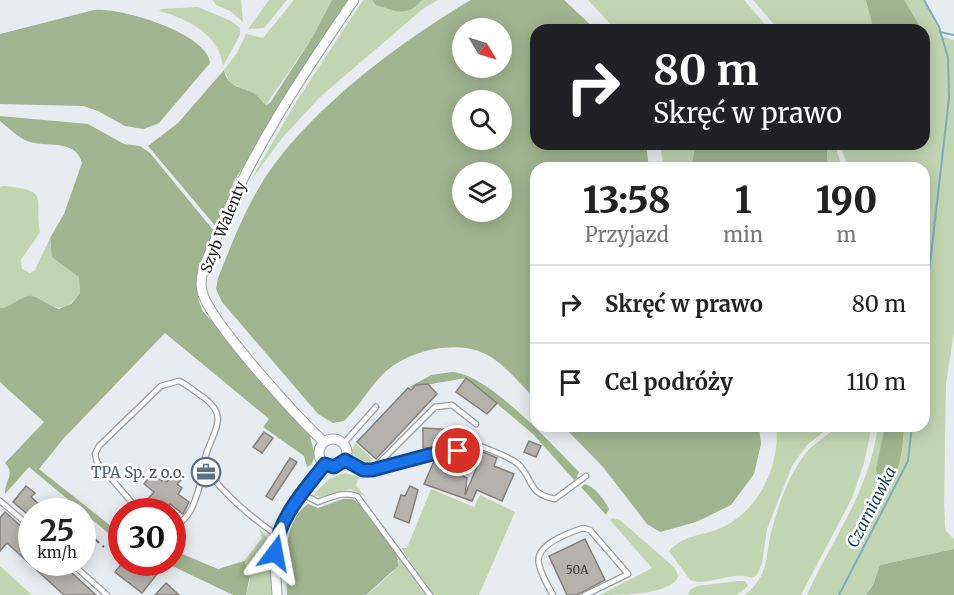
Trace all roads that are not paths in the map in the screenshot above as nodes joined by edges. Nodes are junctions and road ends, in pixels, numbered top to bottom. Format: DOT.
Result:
graph roads {
  1 [pos="354,0"];
  2 [pos="376,407"];
  3 [pos="476,424"];
  4 [pos="324,442"];
  5 [pos="344,443"];
  6 [pos="345,460"];
  7 [pos="325,464"];
  8 [pos="372,470"];
  9 [pos="211,475"];
  10 [pos="586,476"];
  11 [pos="302,494"];
  12 [pos="128,498"];
  13 [pos="0,501"];
  14 [pos="18,516"];
  15 [pos="186,517"];
  16 [pos="278,536"];
  17 [pos="86,576"];
  18 [pos="107,595"];
  19 [pos="277,595"];
  20 [pos="430,595"];
  21 [pos="553,595"];
  22 [pos="585,595"];
  1 -- 4 [label="street, Szyb Walenty"];
  2 -- 5 [label="lane"];
  3 -- 8 [label="lane"];
  4 -- 5 [label="street"];
  4 -- 7 [label="street"];
  5 -- 6 [label="street"];
  6 -- 7 [label="street"];
  6 -- 8 [label="lane"];
  7 -- 11 [label="street"];
  8 -- 10 [label="lane"];
  9 -- 12 [label="lane"];
  9 -- 15 [label="lane"];
  9 -- 16 [label="lane"];
  11 -- 16 [label="street"];
  11 -- 20 [label="lane"];
  13 -- 14 [label="lane"];
  16 -- 19 [label="street"];
  17 -- 18 [label="lane"];
  21 -- 22 [label="lane"];
}
